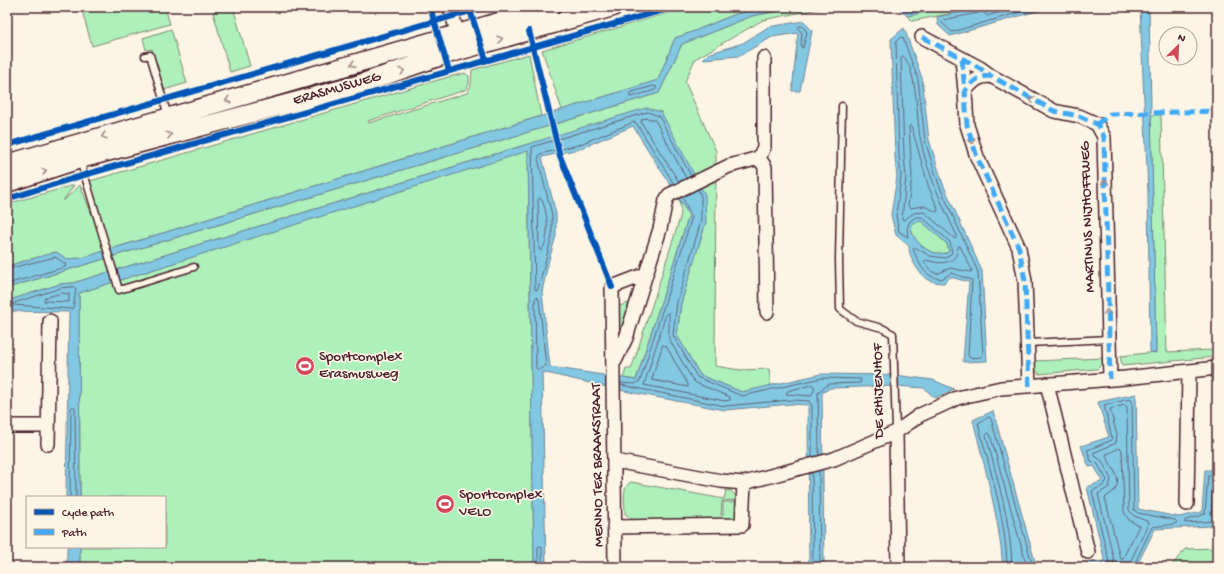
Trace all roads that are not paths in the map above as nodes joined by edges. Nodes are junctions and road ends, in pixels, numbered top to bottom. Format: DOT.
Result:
graph roads {
  1 [pos="450,7"];
  2 [pos="551,7"];
  3 [pos="613,7"];
  4 [pos="525,18"];
  5 [pos="922,37"];
  6 [pos="461,42"];
  7 [pos="145,56"];
  8 [pos="764,58"];
  9 [pos="962,59"];
  10 [pos="991,76"];
  11 [pos="965,91"];
  12 [pos="842,106"];
  13 [pos="168,117"];
  14 [pos="77,152"];
  15 [pos="759,158"];
  16 [pos="7,164"];
  17 [pos="7,183"];
  18 [pos="194,267"];
  19 [pos="646,274"];
  20 [pos="767,312"];
  21 [pos="50,321"];
  22 [pos="1109,339"];
  23 [pos="1028,343"];
  24 [pos="614,366"];
  25 [pos="1217,368"];
  26 [pos="1189,371"];
  27 [pos="1110,379"];
  28 [pos="1047,384"];
  29 [pos="1029,386"];
  30 [pos="7,426"];
  31 [pos="48,426"];
  32 [pos="896,432"];
  33 [pos="48,444"];
  34 [pos="615,461"];
  35 [pos="744,483"];
  36 [pos="1187,504"];
  37 [pos="614,527"];
  38 [pos="1088,552"];
  39 [pos="615,567"];
  40 [pos="898,567"];
  1 -- 6 [label="street"];
  2 -- 4 [label="main road, ERASMUSWEG"];
  3 -- 4 [label="main road, ERASMUSWEG"];
  4 -- 6 [label="main road, ERASMUSWEG"];
  5 -- 9 [label="street, MARTINUS NIJHOFFWEG"];
  6 -- 13 [label="main road, ERASMUSWEG, one-way"];
  14 -- 6 [label="main road, ERASMUSWEG, one-way"];
  7 -- 13 [label="lane"];
  8 -- 15 [label="street"];
  9 -- 10 [label="street, MARTINUS NIJHOFFWEG"];
  9 -- 11 [label="street"];
  10 -- 11 [label="street"];
  22 -- 10 [label="street, MARTINUS NIJHOFFWEG, one-way"];
  11 -- 23 [label="street, one-way"];
  12 -- 32 [label="lane, DE RHIJENHOF"];
  13 -- 14 [label="main road, ERASMUSWEG, one-way"];
  14 -- 16 [label="main road, ERASMUSWEG"];
  17 -- 14 [label="main road, ERASMUSWEG, one-way"];
  14 -- 18 [label="lane"];
  15 -- 19 [label="street, MENNO TER BRAAKSTRAAT"];
  15 -- 20 [label="street"];
  19 -- 24 [label="street, MENNO TER BRAAKSTRAAT"];
  19 -- 24 [label="street, MENNO TER BRAAKSTRAAT"];
  21 -- 31 [label="street"];
  22 -- 23 [label="lane"];
  22 -- 27 [label="street, MARTINUS NIJHOFFWEG"];
  23 -- 29 [label="street"];
  24 -- 34 [label="street, MENNO TER BRAAKSTRAAT"];
  25 -- 26 [label="street"];
  26 -- 27 [label="street"];
  26 -- 36 [label="street"];
  27 -- 28 [label="street"];
  28 -- 29 [label="street"];
  28 -- 38 [label="street"];
  29 -- 32 [label="street"];
  30 -- 31 [label="street"];
  31 -- 33 [label="street"];
  32 -- 35 [label="street"];
  32 -- 40 [label="street, DE RHIJENHOF"];
  34 -- 35 [label="street"];
  34 -- 37 [label="street, MENNO TER BRAAKSTRAAT"];
  35 -- 37 [label="street"];
  37 -- 39 [label="street, MENNO TER BRAAKSTRAAT"];
}
